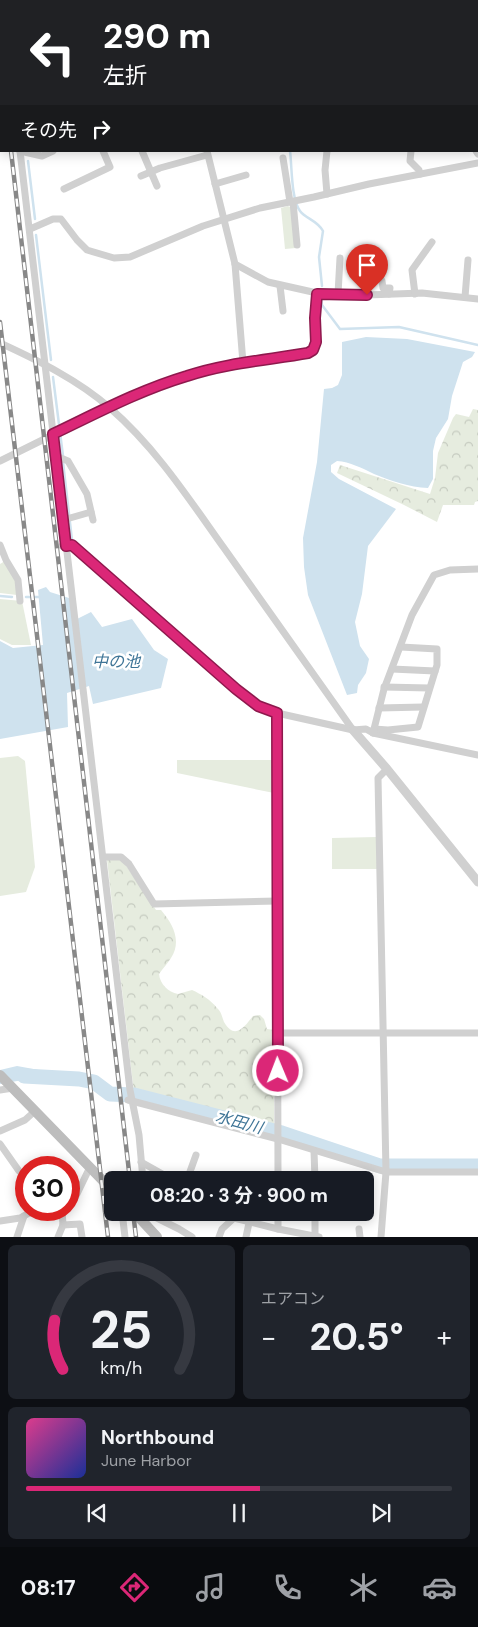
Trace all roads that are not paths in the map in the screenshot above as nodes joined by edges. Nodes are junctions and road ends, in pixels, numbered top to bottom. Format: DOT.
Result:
graph roads {
  1 [pos="20,152"];
  2 [pos="24,152"];
  3 [pos="51,152"];
  4 [pos="103,152"];
  5 [pos="142,152"];
  6 [pos="327,152"];
  7 [pos="411,152"];
  8 [pos="207,153"];
  9 [pos="283,158"];
  10 [pos="478,163"];
  11 [pos="151,172"];
  12 [pos="420,174"];
  13 [pos="246,175"];
  14 [pos="142,176"];
  15 [pos="215,184"];
  16 [pos="157,186"];
  17 [pos="64,189"];
  18 [pos="327,194"];
  19 [pos="294,201"];
  20 [pos="225,220"];
  21 [pos="30,229"];
  22 [pos="432,242"];
  23 [pos="297,245"];
  24 [pos="340,258"];
  25 [pos="468,260"];
  26 [pos="234,264"];
  27 [pos="360,273"];
  28 [pos="280,286"];
  29 [pos="317,294"];
  30 [pos="338,294"];
  31 [pos="390,294"];
  32 [pos="415,294"];
  33 [pos="465,297"];
  34 [pos="478,299"];
  35 [pos="282,311"];
  36 [pos="0,342"];
  37 [pos="243,363"];
  38 [pos="46,365"];
  39 [pos="109,407"];
  40 [pos="53,434"];
  41 [pos="56,456"];
  42 [pos="0,461"];
  43 [pos="63,520"];
  44 [pos="0,546"];
  45 [pos="64,546"];
  46 [pos="478,569"];
  47 [pos="20,601"];
  48 [pos="401,647"];
  49 [pos="392,669"];
  50 [pos="435,671"];
  51 [pos="384,688"];
  52 [pos="429,688"];
  53 [pos="423,707"];
  54 [pos="379,708"];
  55 [pos="277,713"];
  56 [pos="353,730"];
  57 [pos="373,731"];
  58 [pos="478,755"];
  59 [pos="387,770"];
  60 [pos="103,857"];
  61 [pos="478,882"];
  62 [pos="277,901"];
  63 [pos="277,1033"];
  64 [pos="383,1033"];
  65 [pos="478,1033"];
  66 [pos="5,1083"];
  67 [pos="130,1100"];
  68 [pos="34,1111"];
  69 [pos="0,1131"];
  70 [pos="278,1139"];
  71 [pos="0,1144"];
  72 [pos="314,1150"];
  73 [pos="196,1155"];
  74 [pos="141,1162"];
  75 [pos="15,1165"];
  76 [pos="90,1168"];
  77 [pos="142,1171"];
  78 [pos="157,1171"];
  79 [pos="190,1171"];
  80 [pos="278,1171"];
  81 [pos="315,1171"];
  82 [pos="386,1172"];
  83 [pos="478,1172"];
  84 [pos="104,1182"];
  85 [pos="80,1188"];
  86 [pos="15,1218"];
  87 [pos="22,1221"];
  88 [pos="63,1221"];
  89 [pos="123,1221"];
  90 [pos="142,1221"];
  91 [pos="146,1221"];
  92 [pos="163,1221"];
  93 [pos="228,1221"];
  94 [pos="278,1221"];
  95 [pos="316,1221"];
  96 [pos="0,1222"];
  97 [pos="249,1222"];
  98 [pos="63,1225"];
  99 [pos="146,1226"];
  100 [pos="278,1229"];
  101 [pos="317,1236"];
  102 [pos="17,1237"];
  103 [pos="58,1237"];
  104 [pos="82,1237"];
  105 [pos="125,1237"];
  106 [pos="147,1237"];
  107 [pos="157,1237"];
  108 [pos="192,1237"];
  109 [pos="219,1237"];
  110 [pos="246,1237"];
  111 [pos="381,1237"];
  1 -- 21 [label="street"];
  2 -- 3 [label="street"];
  4 -- 17 [label="street"];
  5 -- 11 [label="street"];
  6 -- 18 [label="street"];
  7 -- 12 [label="street"];
  8 -- 11 [label="street"];
  8 -- 15 [label="street"];
  9 -- 19 [label="street"];
  10 -- 12 [label="street"];
  11 -- 14 [label="street"];
  11 -- 16 [label="street"];
  12 -- 18 [label="street"];
  13 -- 15 [label="street"];
  15 -- 20 [label="street"];
  18 -- 19 [label="street"];
  19 -- 20 [label="street"];
  19 -- 23 [label="street"];
  20 -- 21 [label="street"];
  20 -- 26 [label="street"];
  21 -- 38 [label="street"];
  22 -- 32 [label="street"];
  24 -- 30 [label="street"];
  25 -- 33 [label="street"];
  26 -- 28 [label="street"];
  26 -- 37 [label="street"];
  27 -- 31 [label="street"];
  28 -- 29 [label="street"];
  28 -- 35 [label="street"];
  29 -- 30 [label="street"];
  29 -- 37 [label="street"];
  30 -- 31 [label="street"];
  31 -- 32 [label="street"];
  32 -- 33 [label="street"];
  33 -- 34 [label="street"];
  36 -- 38 [label="street"];
  37 -- 39 [label="street"];
  38 -- 39 [label="street"];
  38 -- 40 [label="street"];
  39 -- 40 [label="street"];
  39 -- 56 [label="street"];
  40 -- 41 [label="street"];
  40 -- 42 [label="street"];
  41 -- 43 [label="street"];
  41 -- 43 [label="street"];
  43 -- 45 [label="street"];
  44 -- 47 [label="street"];
  45 -- 55 [label="street"];
  45 -- 60 [label="street"];
  46 -- 48 [label="street"];
  48 -- 49 [label="street"];
  48 -- 50 [label="street"];
  49 -- 50 [label="street"];
  49 -- 51 [label="street"];
  50 -- 52 [label="street"];
  51 -- 52 [label="street"];
  51 -- 54 [label="street"];
  52 -- 53 [label="street"];
  53 -- 54 [label="street"];
  53 -- 57 [label="street"];
  54 -- 57 [label="street"];
  55 -- 56 [label="street"];
  55 -- 62 [label="street"];
  56 -- 57 [label="street"];
  56 -- 59 [label="street"];
  57 -- 58 [label="street"];
  59 -- 61 [label="street"];
  59 -- 64 [label="street"];
  60 -- 62 [label="street"];
  60 -- 67 [label="street"];
  62 -- 63 [label="street"];
  63 -- 64 [label="street"];
  63 -- 70 [label="street"];
  64 -- 65 [label="street"];
  64 -- 82 [label="street"];
  66 -- 68 [label="main road"];
  67 -- 70 [label="street"];
  67 -- 74 [label="street"];
  68 -- 69 [label="street"];
  68 -- 76 [label="main road"];
  70 -- 72 [label="street"];
  70 -- 80 [label="street"];
  71 -- 75 [label="street"];
  72 -- 81 [label="street"];
  72 -- 82 [label="street"];
  73 -- 79 [label="street"];
  74 -- 77 [label="street"];
  74 -- 78 [label="street"];
  76 -- 84 [label="main road"];
  76 -- 85 [label="street"];
  82 -- 83 [label="street"];
  82 -- 111 [label="street"];
  86 -- 96 [label="street"];
  87 -- 102 [label="street"];
  88 -- 98 [label="street"];
  89 -- 105 [label="street"];
  90 -- 99 [label="main road"];
  91 -- 99 [label="street"];
  92 -- 108 [label="street"];
  93 -- 109 [label="street"];
  94 -- 100 [label="street"];
  95 -- 101 [label="street"];
  97 -- 100 [label="street"];
  97 -- 110 [label="street"];
  98 -- 103 [label="street"];
  98 -- 104 [label="street"];
  99 -- 106 [label="street"];
  99 -- 107 [label="main road"];
  100 -- 101 [label="street"];
}
